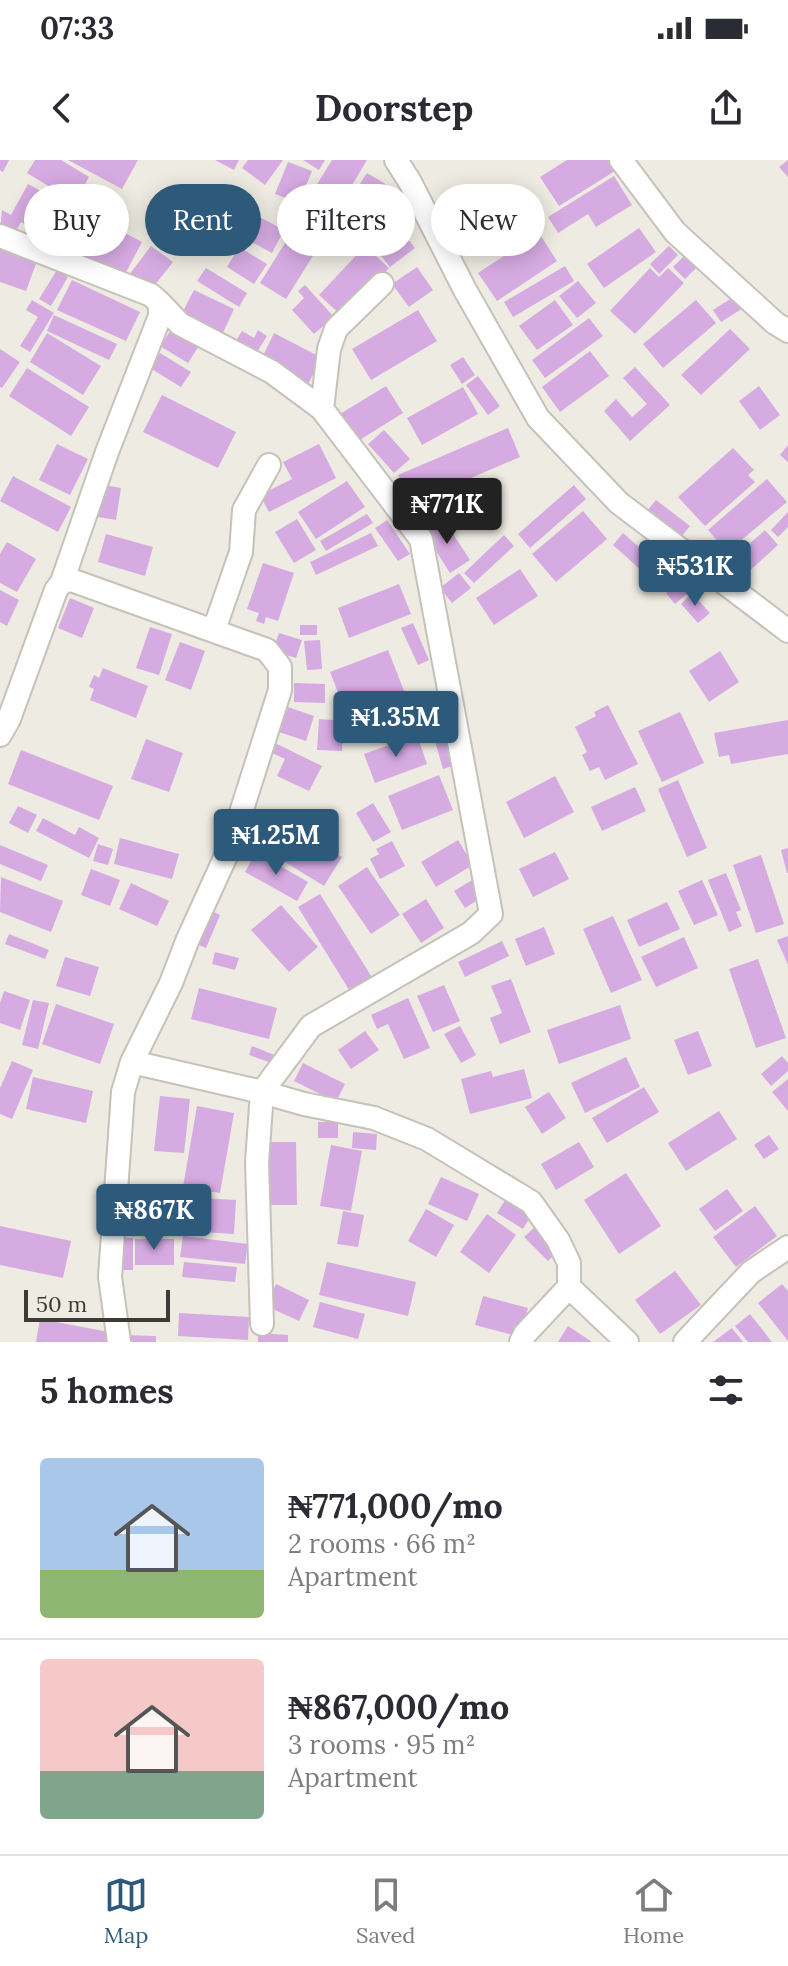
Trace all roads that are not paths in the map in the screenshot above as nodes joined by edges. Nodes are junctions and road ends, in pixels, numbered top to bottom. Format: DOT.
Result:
graph roads {
  1 [pos="396,160"];
  2 [pos="621,160"];
  3 [pos="0,236"];
  4 [pos="382,284"];
  5 [pos="160,303"];
  6 [pos="788,331"];
  7 [pos="322,409"];
  8 [pos="269,465"];
  9 [pos="62,582"];
  10 [pos="214,630"];
  11 [pos="788,631"];
  12 [pos="0,735"];
  13 [pos="132,1062"];
  14 [pos="262,1092"];
  15 [pos="788,1247"];
  16 [pos="569,1287"];
  17 [pos="262,1324"];
  18 [pos="119,1342"];
  19 [pos="521,1342"];
  20 [pos="627,1342"];
  21 [pos="685,1342"];
  1 -- 11 [label="street"];
  2 -- 6 [label="street"];
  3 -- 5 [label="street"];
  4 -- 7 [label="street"];
  5 -- 7 [label="street"];
  5 -- 9 [label="street"];
  7 -- 14 [label="street"];
  8 -- 10 [label="street"];
  9 -- 10 [label="street"];
  9 -- 12 [label="street"];
  10 -- 13 [label="street"];
  13 -- 14 [label="street"];
  13 -- 18 [label="street"];
  14 -- 16 [label="street"];
  14 -- 17 [label="street"];
  15 -- 21 [label="street"];
  16 -- 19 [label="street"];
  16 -- 20 [label="street"];
}
